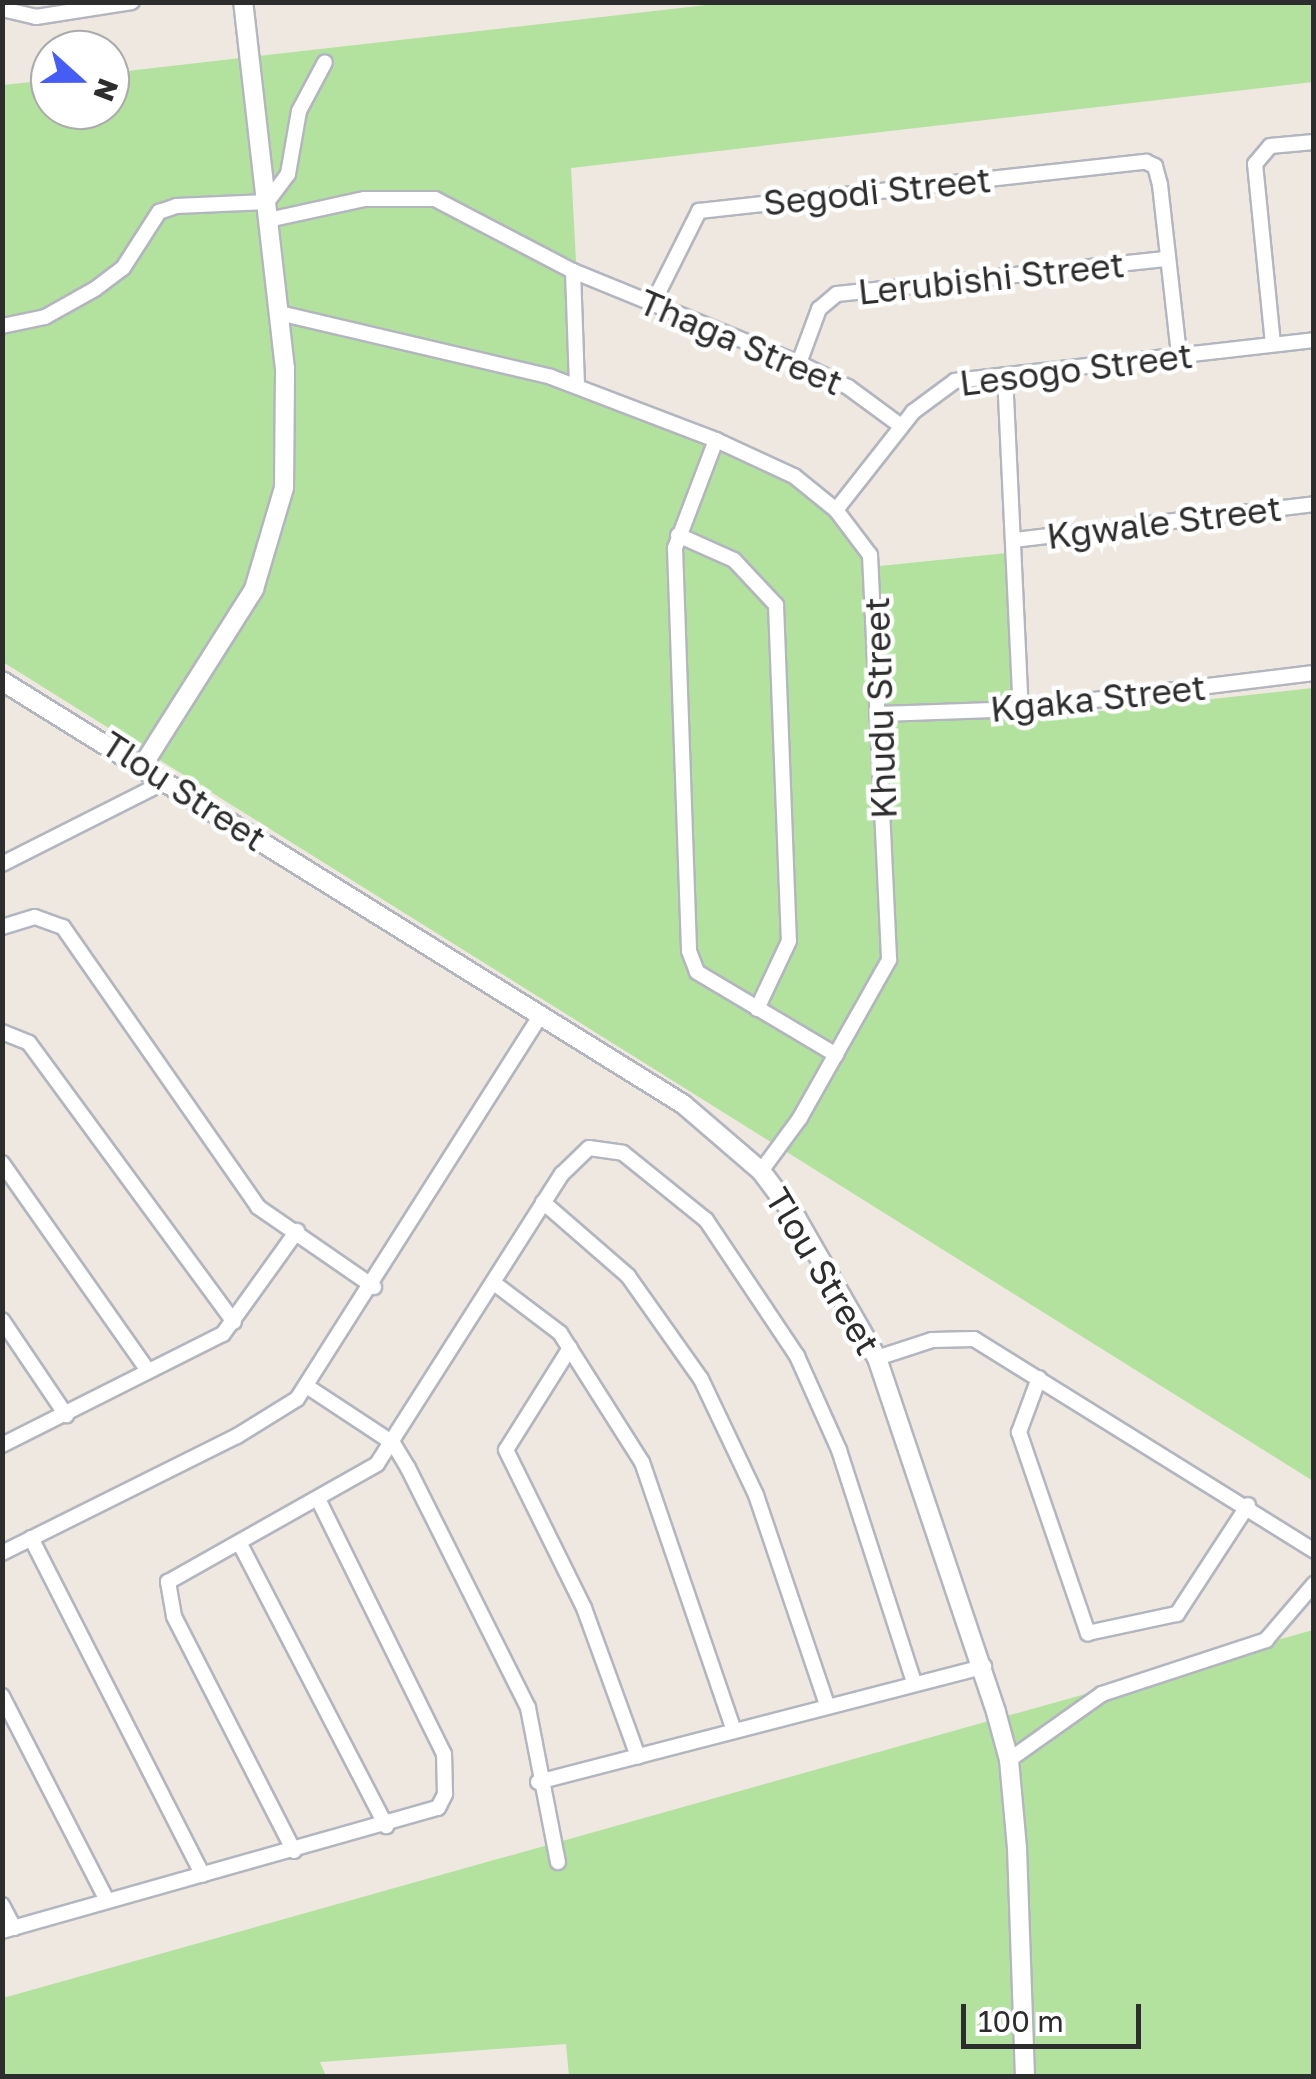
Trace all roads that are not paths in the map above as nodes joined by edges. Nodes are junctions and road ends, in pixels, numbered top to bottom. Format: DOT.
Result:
graph roads {
  1 [pos="132,2"];
  2 [pos="243,2"];
  3 [pos="92,4"];
  4 [pos="2,9"];
  5 [pos="325,62"];
  6 [pos="1314,142"];
  7 [pos="268,211"];
  8 [pos="1165,260"];
  9 [pos="573,271"];
  10 [pos="654,303"];
  11 [pos="279,312"];
  12 [pos="2,326"];
  13 [pos="1314,340"];
  14 [pos="1273,344"];
  15 [pos="1179,356"];
  16 [pos="799,362"];
  17 [pos="1005,375"];
  18 [pos="576,384"];
  19 [pos="901,426"];
  20 [pos="716,440"];
  21 [pos="1314,504"];
  22 [pos="836,510"];
  23 [pos="678,536"];
  24 [pos="1014,540"];
  25 [pos="1314,673"];
  26 [pos="2,681"];
  27 [pos="1021,710"];
  28 [pos="882,714"];
  29 [pos="141,768"];
  30 [pos="164,782"];
  31 [pos="2,864"];
  32 [pos="2,927"];
  33 [pos="757,1009"];
  34 [pos="540,1016"];
  35 [pos="2,1032"];
  36 [pos="836,1055"];
  37 [pos="2,1163"];
  38 [pos="760,1170"];
  39 [pos="544,1202"];
  40 [pos="297,1231"];
  41 [pos="494,1282"];
  42 [pos="374,1287"];
  43 [pos="2,1320"];
  44 [pos="234,1322"];
  45 [pos="570,1348"];
  46 [pos="877,1358"];
  47 [pos="148,1371"];
  48 [pos="1040,1378"];
  49 [pos="308,1387"];
  50 [pos="66,1415"];
  51 [pos="392,1443"];
  52 [pos="2,1445"];
  53 [pos="319,1500"];
  54 [pos="1248,1505"];
  55 [pos="31,1538"];
  56 [pos="240,1544"];
  57 [pos="1314,1551"];
  58 [pos="2,1553"];
  59 [pos="1314,1584"];
  60 [pos="984,1667"];
  61 [pos="914,1682"];
  62 [pos="2,1696"];
  63 [pos="828,1704"];
  64 [pos="734,1730"];
  65 [pos="638,1756"];
  66 [pos="1008,1760"];
  67 [pos="538,1782"];
  68 [pos="386,1826"];
  69 [pos="294,1851"];
  70 [pos="558,1862"];
  71 [pos="204,1874"];
  72 [pos="107,1900"];
  73 [pos="2,1904"];
  74 [pos="8,1929"];
  75 [pos="1025,2076"];
  1 -- 3 [label="street"];
  2 -- 7 [label="street"];
  3 -- 4 [label="street"];
  5 -- 7 [label="street"];
  6 -- 14 [label="street"];
  7 -- 9 [label="street, Thaga Street"];
  7 -- 11 [label="street"];
  7 -- 12 [label="street"];
  8 -- 10 [label="street, Segodi Street"];
  8 -- 15 [label="street"];
  8 -- 16 [label="street, Lerubishi Street"];
  9 -- 10 [label="street, Thaga Street"];
  9 -- 18 [label="street"];
  10 -- 16 [label="street, Thaga Street"];
  11 -- 18 [label="street, Khudu Street"];
  11 -- 29 [label="street"];
  13 -- 14 [label="street, Lesogo Street"];
  14 -- 15 [label="street, Lesogo Street"];
  15 -- 17 [label="street, Lesogo Street"];
  16 -- 19 [label="street, Thaga Street"];
  17 -- 19 [label="street, Lesogo Street"];
  17 -- 24 [label="street"];
  18 -- 20 [label="street, Khudu Street"];
  19 -- 22 [label="street, Lesogo Street"];
  20 -- 22 [label="street, Khudu Street"];
  20 -- 23 [label="street"];
  21 -- 24 [label="street, Kgwale Street"];
  22 -- 28 [label="street, Khudu Street"];
  23 -- 33 [label="street"];
  23 -- 33 [label="street"];
  24 -- 27 [label="street"];
  25 -- 27 [label="street, Kgaka Street"];
  26 -- 29 [label="street, Tlou Street"];
  27 -- 28 [label="street, Kgaka Street"];
  28 -- 36 [label="street, Khudu Street"];
  29 -- 30 [label="street, Tlou Street"];
  30 -- 31 [label="street"];
  30 -- 34 [label="street, Tlou Street"];
  32 -- 40 [label="street"];
  33 -- 36 [label="street"];
  34 -- 38 [label="street, Tlou Street"];
  34 -- 42 [label="street"];
  35 -- 44 [label="street"];
  36 -- 38 [label="street, Khudu Street"];
  37 -- 47 [label="street"];
  38 -- 46 [label="street, Tlou Street"];
  39 -- 41 [label="street"];
  39 -- 61 [label="street"];
  39 -- 63 [label="street"];
  40 -- 42 [label="street"];
  40 -- 44 [label="street"];
  41 -- 45 [label="street"];
  41 -- 51 [label="street"];
  42 -- 49 [label="street"];
  43 -- 50 [label="street"];
  44 -- 47 [label="street"];
  45 -- 64 [label="street"];
  45 -- 65 [label="street"];
  46 -- 48 [label="street"];
  46 -- 60 [label="street, Tlou Street"];
  47 -- 50 [label="street"];
  48 -- 54 [label="street"];
  48 -- 54 [label="street"];
  49 -- 51 [label="street"];
  49 -- 55 [label="street"];
  50 -- 52 [label="street"];
  51 -- 53 [label="street"];
  51 -- 67 [label="street"];
  53 -- 56 [label="street"];
  53 -- 68 [label="street"];
  54 -- 57 [label="street"];
  55 -- 58 [label="street"];
  55 -- 71 [label="street"];
  56 -- 68 [label="street"];
  56 -- 69 [label="street"];
  59 -- 66 [label="street"];
  60 -- 61 [label="street"];
  60 -- 66 [label="street, Tlou Street"];
  61 -- 63 [label="street"];
  62 -- 72 [label="street"];
  63 -- 64 [label="street"];
  64 -- 65 [label="street"];
  65 -- 67 [label="street"];
  66 -- 75 [label="street, Tlou Street"];
  67 -- 70 [label="street"];
  68 -- 69 [label="street"];
  69 -- 71 [label="street"];
  71 -- 72 [label="street"];
  72 -- 74 [label="street"];
  73 -- 74 [label="street"];
}
